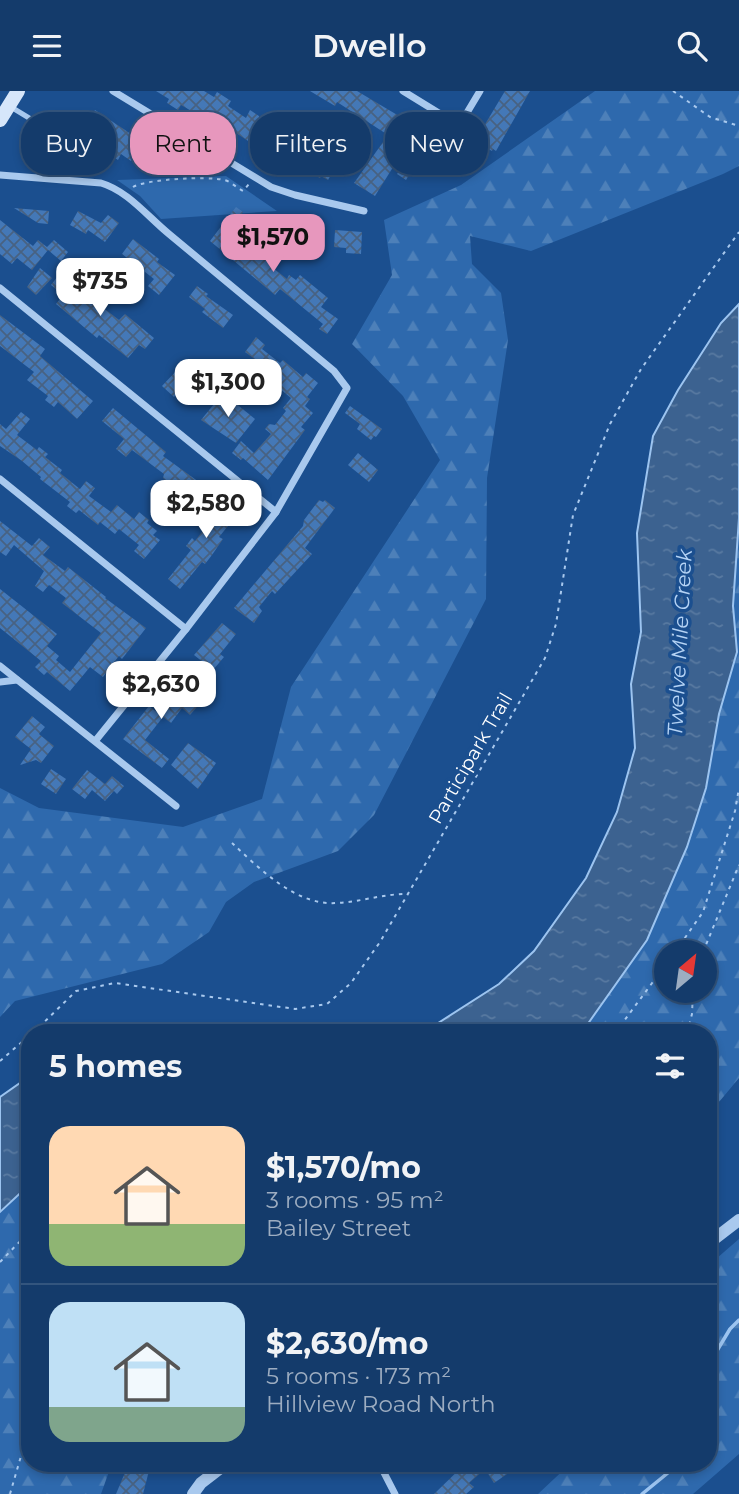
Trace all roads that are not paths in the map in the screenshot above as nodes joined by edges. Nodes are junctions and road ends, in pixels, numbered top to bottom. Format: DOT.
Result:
graph roads {
  1 [pos="18,91"];
  2 [pos="113,91"];
  3 [pos="403,91"];
  4 [pos="480,91"];
  5 [pos="9,106"];
  6 [pos="21,113"];
  7 [pos="0,120"];
  8 [pos="0,175"];
  9 [pos="364,211"];
  10 [pos="0,288"];
  11 [pos="0,479"];
  12 [pos="276,512"];
  13 [pos="186,629"];
  14 [pos="0,666"];
  15 [pos="17,680"];
  16 [pos="0,682"];
  17 [pos="96,740"];
  18 [pos="176,806"];
  19 [pos="739,1220"];
  20 [pos="717,1237"];
  21 [pos="215,1472"];
  22 [pos="384,1472"];
  23 [pos="193,1494"];
  24 [pos="396,1494"];
  1 -- 5 [label="main road"];
  2 -- 9 [label="street"];
  3 -- 4 [label="street"];
  5 -- 6 [label="lane"];
  5 -- 7 [label="main road"];
  8 -- 12 [label="street"];
  10 -- 12 [label="street"];
  11 -- 13 [label="street"];
  12 -- 13 [label="street"];
  13 -- 17 [label="street"];
  14 -- 15 [label="street"];
  15 -- 16 [label="street"];
  15 -- 17 [label="street"];
  17 -- 18 [label="street"];
  19 -- 20 [label="street"];
  21 -- 23 [label="street"];
  22 -- 24 [label="street"];
}
